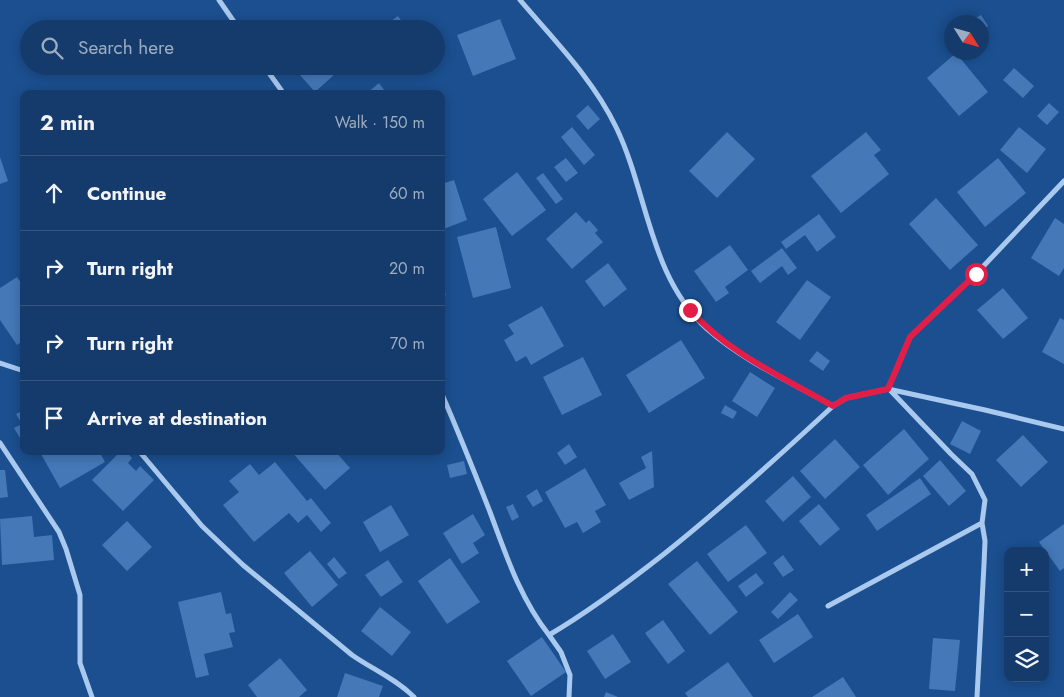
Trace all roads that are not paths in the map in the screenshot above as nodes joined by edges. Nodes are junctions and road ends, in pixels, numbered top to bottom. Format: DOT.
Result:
graph roads {
  1 [pos="219,0"];
  2 [pos="520,0"];
  3 [pos="233,20"];
  4 [pos="270,75"];
  5 [pos="281,90"];
  6 [pos="1064,182"];
  7 [pos="0,363"];
  8 [pos="20,370"];
  9 [pos="888,389"];
  10 [pos="445,401"];
  11 [pos="833,406"];
  12 [pos="1064,429"];
  13 [pos="0,443"];
  14 [pos="143,455"];
  15 [pos="982,523"];
  16 [pos="828,606"];
  17 [pos="549,635"];
  18 [pos="92,697"];
  19 [pos="414,697"];
  20 [pos="569,697"];
  21 [pos="977,697"];
  1 -- 3 [label="street"];
  2 -- 11 [label="street"];
  4 -- 5 [label="street"];
  6 -- 9 [label="street"];
  7 -- 8 [label="street"];
  9 -- 11 [label="street"];
  9 -- 12 [label="street"];
  9 -- 15 [label="street"];
  10 -- 17 [label="street"];
  11 -- 17 [label="street"];
  13 -- 18 [label="street"];
  14 -- 19 [label="street"];
  15 -- 16 [label="street"];
  15 -- 21 [label="street"];
  17 -- 20 [label="street"];
}
